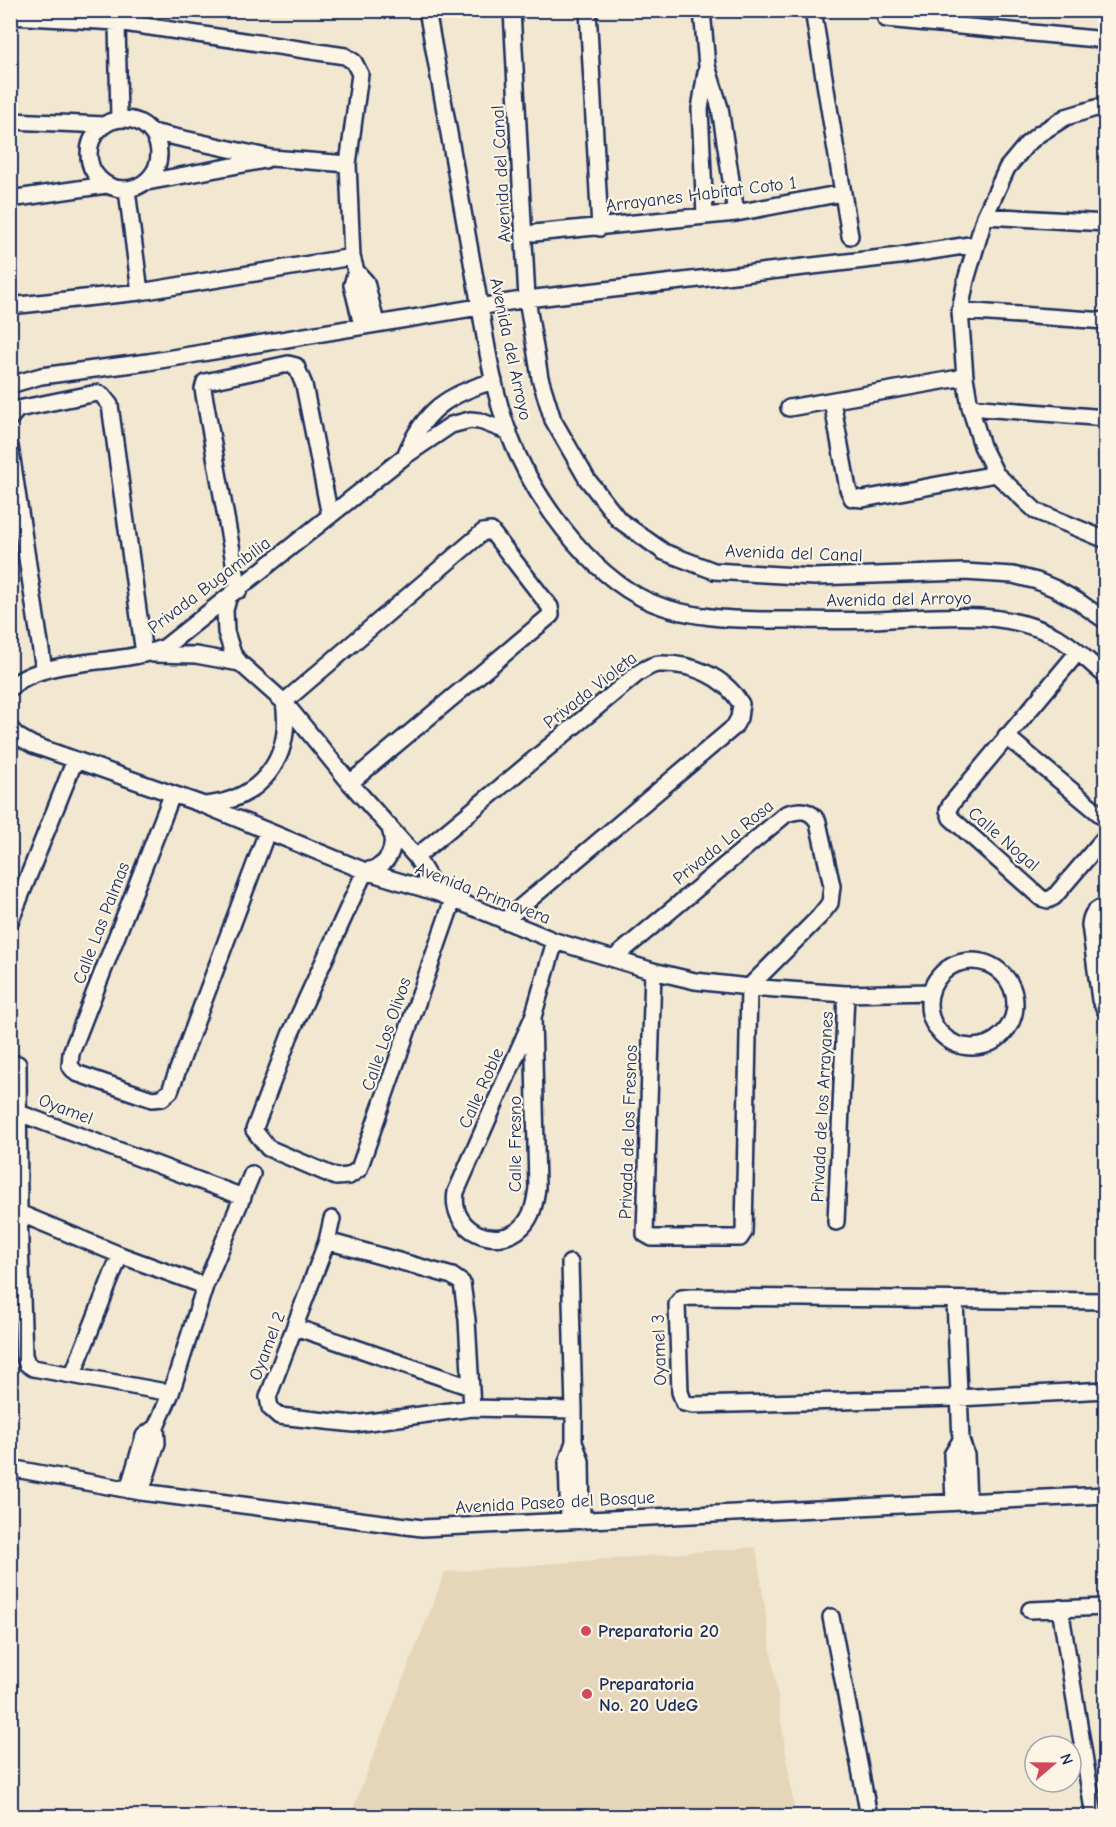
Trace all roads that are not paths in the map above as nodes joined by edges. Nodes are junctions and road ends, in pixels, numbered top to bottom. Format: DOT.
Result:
graph roads {
  1 [pos="427,10"];
  2 [pos="512,10"];
  3 [pos="588,10"];
  4 [pos="702,10"];
  5 [pos="813,10"];
  6 [pos="10,16"];
  7 [pos="928,17"];
  8 [pos="886,19"];
  9 [pos="117,22"];
  10 [pos="1106,40"];
  11 [pos="707,66"];
  12 [pos="1106,105"];
  13 [pos="10,121"];
  14 [pos="112,122"];
  15 [pos="152,132"];
  16 [pos="271,158"];
  17 [pos="348,164"];
  18 [pos="147,182"];
  19 [pos="106,185"];
  20 [pos="127,190"];
  21 [pos="843,193"];
  22 [pos="10,200"];
  23 [pos="736,213"];
  24 [pos="705,216"];
  25 [pos="985,216"];
  26 [pos="1106,224"];
  27 [pos="600,228"];
  28 [pos="534,234"];
  29 [pos="850,236"];
  30 [pos="976,244"];
  31 [pos="354,264"];
  32 [pos="140,292"];
  33 [pos="527,299"];
  34 [pos="10,306"];
  35 [pos="480,308"];
  36 [pos="960,311"];
  37 [pos="1106,321"];
  38 [pos="369,324"];
  39 [pos="965,377"];
  40 [pos="494,381"];
  41 [pos="10,385"];
  42 [pos="832,401"];
  43 [pos="970,407"];
  44 [pos="789,408"];
  45 [pos="10,418"];
  46 [pos="1106,418"];
  47 [pos="508,432"];
  48 [pos="10,446"];
  49 [pos="405,456"];
  50 [pos="996,474"];
  51 [pos="330,516"];
  52 [pos="1106,540"];
  53 [pos="233,594"];
  54 [pos="1106,621"];
  55 [pos="1078,652"];
  56 [pos="144,654"];
  57 [pos="240,663"];
  58 [pos="44,670"];
  59 [pos="1106,676"];
  60 [pos="10,688"];
  61 [pos="284,702"];
  62 [pos="10,728"];
  63 [pos="1006,736"];
  64 [pos="75,760"];
  65 [pos="350,783"];
  66 [pos="172,795"];
  67 [pos="204,805"];
  68 [pos="1106,819"];
  69 [pos="389,826"];
  70 [pos="267,832"];
  71 [pos="1106,837"];
  72 [pos="416,857"];
  73 [pos="365,871"];
  74 [pos="438,893"];
  75 [pos="453,900"];
  76 [pos="1106,906"];
  77 [pos="504,921"];
  78 [pos="10,922"];
  79 [pos="555,941"];
  80 [pos="613,959"];
  81 [pos="652,971"];
  82 [pos="749,987"];
  83 [pos="930,992"];
  84 [pos="846,994"];
  85 [pos="1106,1011"];
  86 [pos="533,1017"];
  87 [pos="18,1064"];
  88 [pos="20,1113"];
  89 [pos="252,1174"];
  90 [pos="243,1197"];
  91 [pos="19,1213"];
  92 [pos="332,1219"];
  93 [pos="836,1222"];
  94 [pos="485,1236"];
  95 [pos="327,1241"];
  96 [pos="120,1255"];
  97 [pos="570,1263"];
  98 [pos="205,1286"];
  99 [pos="955,1300"];
  100 [pos="1106,1301"];
  101 [pos="295,1327"];
  102 [pos="73,1374"];
  103 [pos="470,1387"];
  104 [pos="1106,1390"];
  105 [pos="171,1393"];
  106 [pos="958,1398"];
  107 [pos="472,1408"];
  108 [pos="574,1410"];
  109 [pos="10,1468"];
  110 [pos="135,1491"];
  111 [pos="1106,1495"];
  112 [pos="961,1502"];
  113 [pos="576,1521"];
  114 [pos="1106,1607"];
  115 [pos="1060,1608"];
  116 [pos="1030,1610"];
  117 [pos="831,1617"];
  118 [pos="869,1816"];
  119 [pos="1094,1816"];
  1 -- 35 [label="street, Avenida del Arroyo"];
  2 -- 33 [label="street, Avenida del Canal"];
  3 -- 27 [label="street, Arrayanes Habitat Coto 1"];
  4 -- 11 [label="street"];
  5 -- 21 [label="street"];
  6 -- 9 [label="street"];
  7 -- 8 [label="street"];
  7 -- 10 [label="street"];
  9 -- 14 [label="street"];
  9 -- 17 [label="street"];
  11 -- 23 [label="street"];
  11 -- 24 [label="street"];
  12 -- 25 [label="street"];
  13 -- 14 [label="street"];
  14 -- 15 [label="street"];
  14 -- 19 [label="street"];
  15 -- 16 [label="street"];
  15 -- 18 [label="street"];
  16 -- 17 [label="street"];
  16 -- 18 [label="street"];
  17 -- 31 [label="street"];
  18 -- 20 [label="street"];
  19 -- 20 [label="street"];
  19 -- 22 [label="street"];
  20 -- 32 [label="street"];
  21 -- 23 [label="street, Arrayanes Habitat Coto 1"];
  21 -- 29 [label="street"];
  23 -- 24 [label="street, Arrayanes Habitat Coto 1"];
  24 -- 27 [label="street, Arrayanes Habitat Coto 1"];
  25 -- 26 [label="street"];
  25 -- 30 [label="street"];
  27 -- 28 [label="street"];
  30 -- 33 [label="street"];
  30 -- 36 [label="street"];
  31 -- 32 [label="street"];
  31 -- 38 [label="street"];
  32 -- 34 [label="street"];
  33 -- 35 [label="street"];
  33 -- 54 [label="street, Avenida del Canal"];
  35 -- 38 [label="street"];
  35 -- 40 [label="street, Avenida del Arroyo"];
  36 -- 37 [label="street"];
  36 -- 39 [label="street"];
  38 -- 41 [label="street"];
  39 -- 42 [label="street"];
  39 -- 43 [label="street"];
  40 -- 47 [label="street, Avenida del Arroyo"];
  40 -- 49 [label="street, Privada Bugambilia"];
  42 -- 44 [label="street"];
  42 -- 50 [label="street"];
  43 -- 46 [label="street"];
  43 -- 50 [label="street"];
  45 -- 56 [label="street"];
  47 -- 49 [label="street, Privada Bugambilia"];
  47 -- 55 [label="street, Avenida del Arroyo"];
  48 -- 58 [label="street"];
  49 -- 51 [label="street, Privada Bugambilia"];
  50 -- 52 [label="street"];
  51 -- 53 [label="street, Privada Bugambilia"];
  51 -- 53 [label="street"];
  53 -- 56 [label="street, Privada Bugambilia"];
  53 -- 57 [label="street"];
  55 -- 59 [label="street, Avenida del Arroyo"];
  55 -- 63 [label="street, Calle Nogal"];
  56 -- 57 [label="street"];
  56 -- 58 [label="street, Privada Bugambilia"];
  57 -- 61 [label="street"];
  58 -- 60 [label="street, Privada Bugambilia"];
  61 -- 65 [label="street"];
  61 -- 65 [label="street"];
  61 -- 67 [label="street"];
  62 -- 64 [label="street, Avenida Primavera"];
  63 -- 68 [label="street"];
  63 -- 71 [label="street, Calle Nogal"];
  64 -- 66 [label="street, Avenida Primavera"];
  64 -- 78 [label="street"];
  65 -- 69 [label="street"];
  66 -- 67 [label="street, Avenida Primavera"];
  66 -- 70 [label="street, Calle Las Palmas"];
  67 -- 70 [label="street, Avenida Primavera"];
  69 -- 72 [label="street"];
  69 -- 73 [label="street"];
  70 -- 73 [label="street, Avenida Primavera"];
  72 -- 74 [label="street"];
  72 -- 77 [label="street, Privada Violeta"];
  73 -- 74 [label="street, Avenida Primavera"];
  73 -- 75 [label="street, Calle Los Olivos"];
  74 -- 75 [label="street, Avenida Primavera"];
  75 -- 77 [label="street, Avenida Primavera"];
  76 -- 85 [label="street"];
  77 -- 79 [label="street, Avenida Primavera"];
  79 -- 80 [label="street, Avenida Primavera"];
  79 -- 86 [label="street, Calle Roble"];
  80 -- 81 [label="street, Avenida Primavera"];
  80 -- 82 [label="street, Privada La Rosa"];
  81 -- 82 [label="street, Avenida Primavera"];
  81 -- 82 [label="street, Privada de los Fresnos"];
  82 -- 84 [label="street, Avenida Primavera"];
  83 -- 83 [label="street"];
  83 -- 84 [label="street, Avenida Primavera"];
  84 -- 93 [label="street, Privada de los Arrayanes"];
  86 -- 94 [label="street, Calle Roble"];
  86 -- 94 [label="street, Calle Fresno"];
  87 -- 88 [label="street"];
  88 -- 90 [label="street, Oyamel"];
  88 -- 91 [label="street, Oyamel"];
  89 -- 90 [label="street"];
  90 -- 98 [label="street"];
  91 -- 96 [label="street"];
  91 -- 102 [label="street, Oyamel"];
  92 -- 95 [label="street, Oyamel 2"];
  95 -- 101 [label="street, Oyamel 2"];
  95 -- 103 [label="street"];
  96 -- 98 [label="street"];
  96 -- 102 [label="street"];
  97 -- 108 [label="street"];
  98 -- 105 [label="street"];
  99 -- 100 [label="street, Oyamel 3"];
  99 -- 106 [label="street"];
  99 -- 106 [label="street, Oyamel 3"];
  101 -- 103 [label="street"];
  101 -- 107 [label="street, Oyamel 2"];
  102 -- 105 [label="street, Oyamel"];
  103 -- 107 [label="street"];
  104 -- 106 [label="street, Oyamel 3"];
  105 -- 110 [label="street"];
  106 -- 112 [label="street"];
  107 -- 108 [label="street, Oyamel 2"];
  108 -- 113 [label="street"];
  109 -- 110 [label="street, Avenida Paseo del Bosque"];
  110 -- 113 [label="street, Avenida Paseo del Bosque"];
  111 -- 112 [label="street, Avenida Paseo del Bosque"];
  112 -- 113 [label="street, Avenida Paseo del Bosque"];
  114 -- 115 [label="street"];
  115 -- 116 [label="street"];
  115 -- 119 [label="street"];
  117 -- 118 [label="street"];
}
